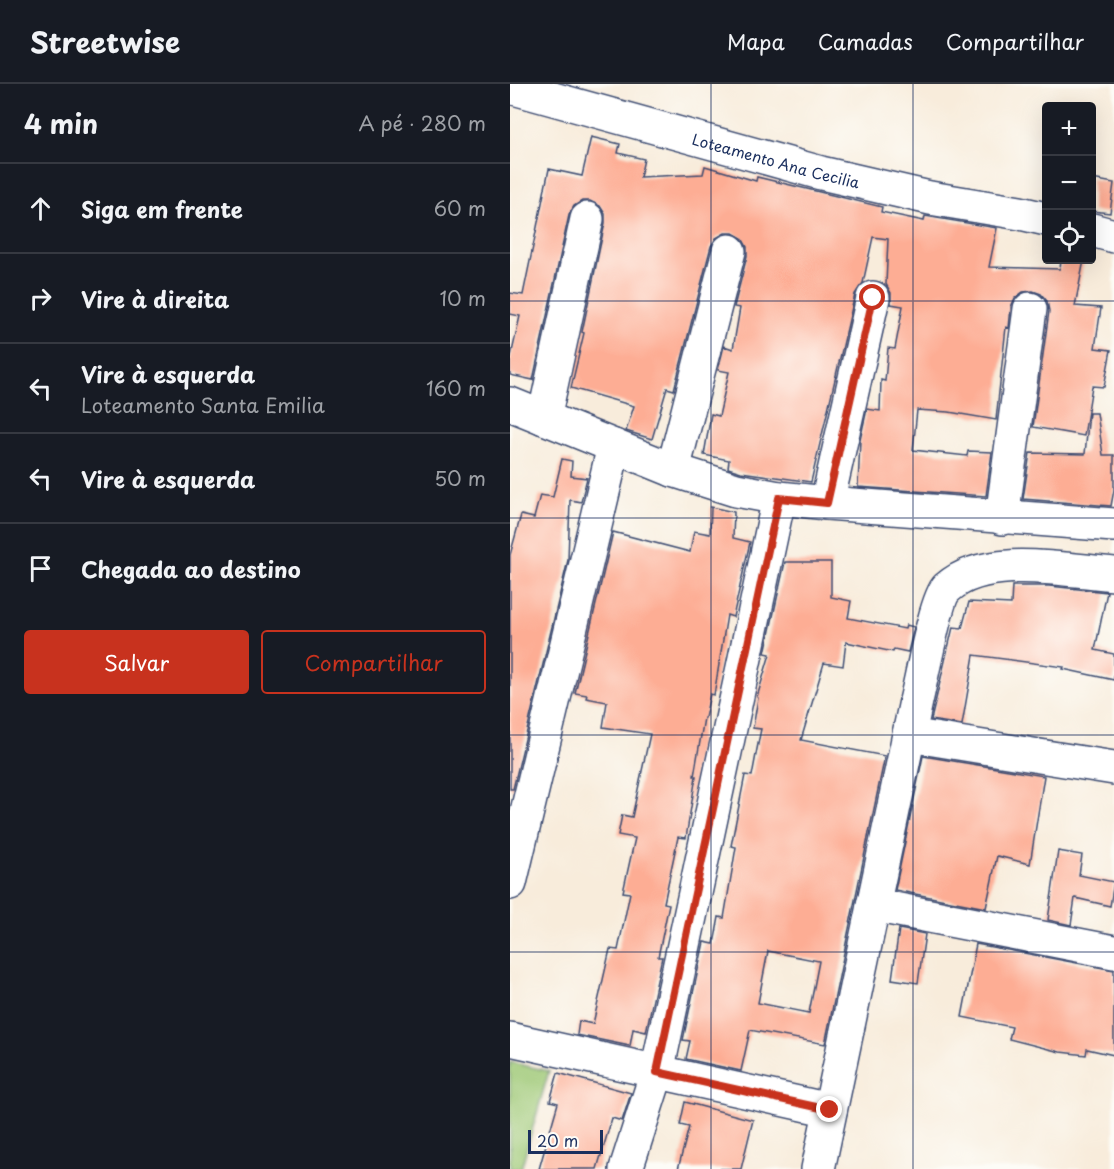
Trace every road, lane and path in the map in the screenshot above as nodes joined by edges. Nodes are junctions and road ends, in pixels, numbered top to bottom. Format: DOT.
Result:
graph roads {
  1 [pos="510,87"];
  2 [pos="1042,218"];
  3 [pos="587,219"];
  4 [pos="1096,231"];
  5 [pos="1114,236"];
  6 [pos="729,251"];
  7 [pos="873,298"];
  8 [pos="1030,309"];
  9 [pos="510,404"];
  10 [pos="544,418"];
  11 [pos="615,447"];
  12 [pos="673,470"];
  13 [pos="779,498"];
  14 [pos="827,503"];
  15 [pos="1002,518"];
  16 [pos="1114,525"];
  17 [pos="1114,574"];
  18 [pos="909,735"];
  19 [pos="1114,768"];
  20 [pos="510,883"];
  21 [pos="873,905"];
  22 [pos="1114,952"];
  23 [pos="510,1039"];
  24 [pos="657,1072"];
  25 [pos="830,1110"];
  26 [pos="626,1169"];
  27 [pos="818,1169"];
  1 -- 2 [label="street, Loteamento Ana Cecilia"];
  3 -- 10 [label="street"];
  4 -- 5 [label="street"];
  6 -- 12 [label="street"];
  7 -- 14 [label="street"];
  8 -- 15 [label="street"];
  9 -- 10 [label="street"];
  10 -- 11 [label="street"];
  11 -- 12 [label="street"];
  11 -- 20 [label="street"];
  12 -- 13 [label="street"];
  13 -- 14 [label="street"];
  13 -- 24 [label="street"];
  14 -- 15 [label="street"];
  15 -- 16 [label="street"];
  17 -- 18 [label="street"];
  18 -- 19 [label="street"];
  18 -- 21 [label="street"];
  21 -- 22 [label="street"];
  21 -- 25 [label="street"];
  23 -- 24 [label="street"];
  24 -- 25 [label="street"];
  24 -- 26 [label="street"];
  25 -- 27 [label="street"];
}
